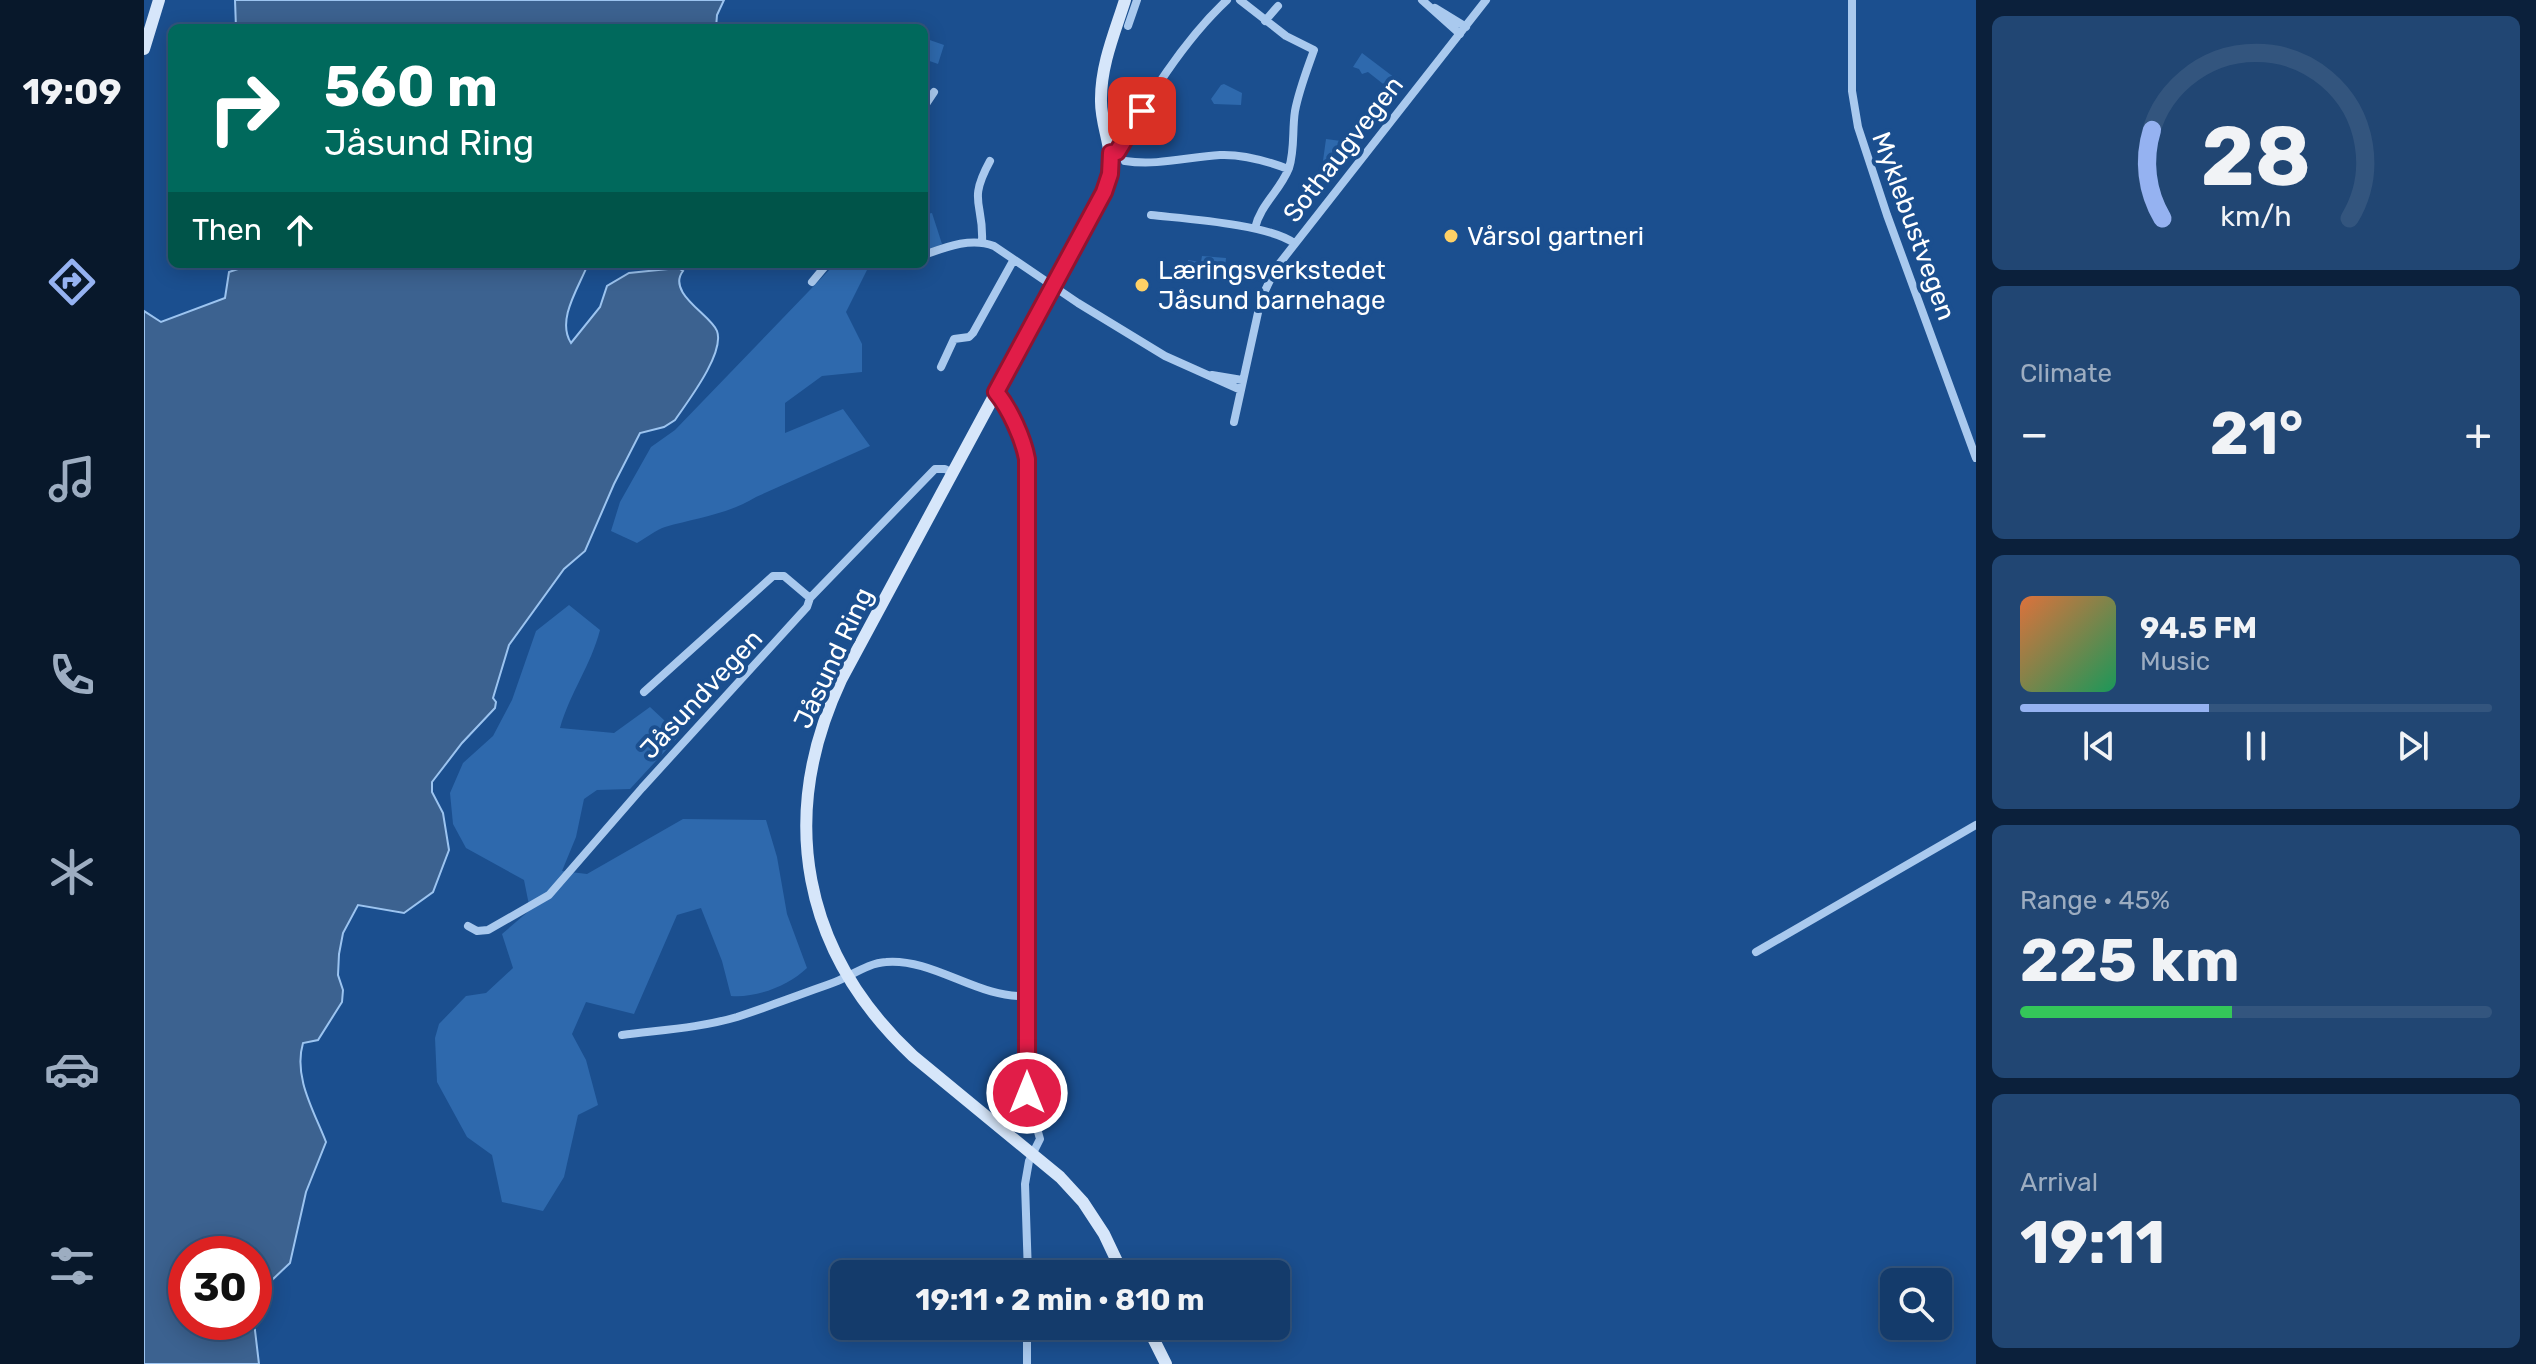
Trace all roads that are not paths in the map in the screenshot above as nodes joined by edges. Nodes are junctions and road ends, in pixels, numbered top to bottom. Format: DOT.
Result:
graph roads {
  1 [pos="159,0"];
  2 [pos="1125,0"];
  3 [pos="1137,0"];
  4 [pos="1227,0"];
  5 [pos="1240,0"];
  6 [pos="1486,0"];
  7 [pos="1852,0"];
  8 [pos="1424,2"];
  9 [pos="1278,6"];
  10 [pos="1265,21"];
  11 [pos="1128,26"];
  12 [pos="1463,31"];
  13 [pos="144,49"];
  14 [pos="934,92"];
  15 [pos="928,101"];
  16 [pos="1111,153"];
  17 [pos="990,161"];
  18 [pos="1125,161"];
  19 [pos="1288,169"];
  20 [pos="1151,215"];
  21 [pos="1255,228"];
  22 [pos="982,242"];
  23 [pos="1294,243"];
  24 [pos="928,254"];
  25 [pos="1013,261"];
  26 [pos="824,268"];
  27 [pos="812,282"];
  28 [pos="1053,287"];
  29 [pos="941,367"];
  30 [pos="1242,385"];
  31 [pos="996,392"];
  32 [pos="1234,422"];
  33 [pos="1976,458"];
  34 [pos="953,473"];
  35 [pos="810,598"];
  36 [pos="644,692"];
  37 [pos="1976,825"];
  38 [pos="468,926"];
  39 [pos="1756,952"];
  40 [pos="846,977"];
  41 [pos="1027,996"];
  42 [pos="622,1035"];
  43 [pos="1033,1153"];
  44 [pos="1028,1260"];
  45 [pos="1116,1260"];
  46 [pos="1027,1340"];
  47 [pos="1154,1340"];
  48 [pos="1027,1364"];
  49 [pos="1166,1364"];
  1 -- 13 [label="main road"];
  2 -- 16 [label="main road, Jåsund Ring"];
  3 -- 11 [label="street"];
  4 -- 16 [label="street"];
  5 -- 10 [label="street"];
  6 -- 12 [label="street, Sothaugvegen"];
  7 -- 33 [label="street, Myklebustvegen"];
  8 -- 12 [label="street"];
  9 -- 10 [label="street"];
  10 -- 19 [label="street"];
  12 -- 23 [label="street, Sothaugvegen"];
  14 -- 15 [label="street"];
  16 -- 28 [label="main road, Jåsund Ring"];
  17 -- 22 [label="street"];
  18 -- 19 [label="street"];
  19 -- 21 [label="street"];
  20 -- 21 [label="street"];
  21 -- 23 [label="street"];
  22 -- 24 [label="street"];
  22 -- 25 [label="street"];
  23 -- 30 [label="street, Sothaugvegen"];
  25 -- 28 [label="street"];
  25 -- 29 [label="street"];
  26 -- 27 [label="street"];
  28 -- 30 [label="street"];
  28 -- 31 [label="main road, Jåsund Ring"];
  30 -- 32 [label="street, Sothaugvegen"];
  31 -- 34 [label="main road, Jåsund Ring"];
  31 -- 41 [label="street"];
  34 -- 35 [label="street, Jåsundvegen"];
  34 -- 40 [label="main road, Jåsund Ring"];
  35 -- 36 [label="street"];
  35 -- 38 [label="street, Jåsundvegen"];
  37 -- 39 [label="street"];
  40 -- 41 [label="street"];
  40 -- 42 [label="street"];
  40 -- 43 [label="main road, Jåsund Ring"];
  41 -- 43 [label="street"];
  43 -- 44 [label="street"];
  43 -- 45 [label="main road, Jåsund Ring"];
  46 -- 48 [label="street"];
  47 -- 49 [label="main road"];
}
